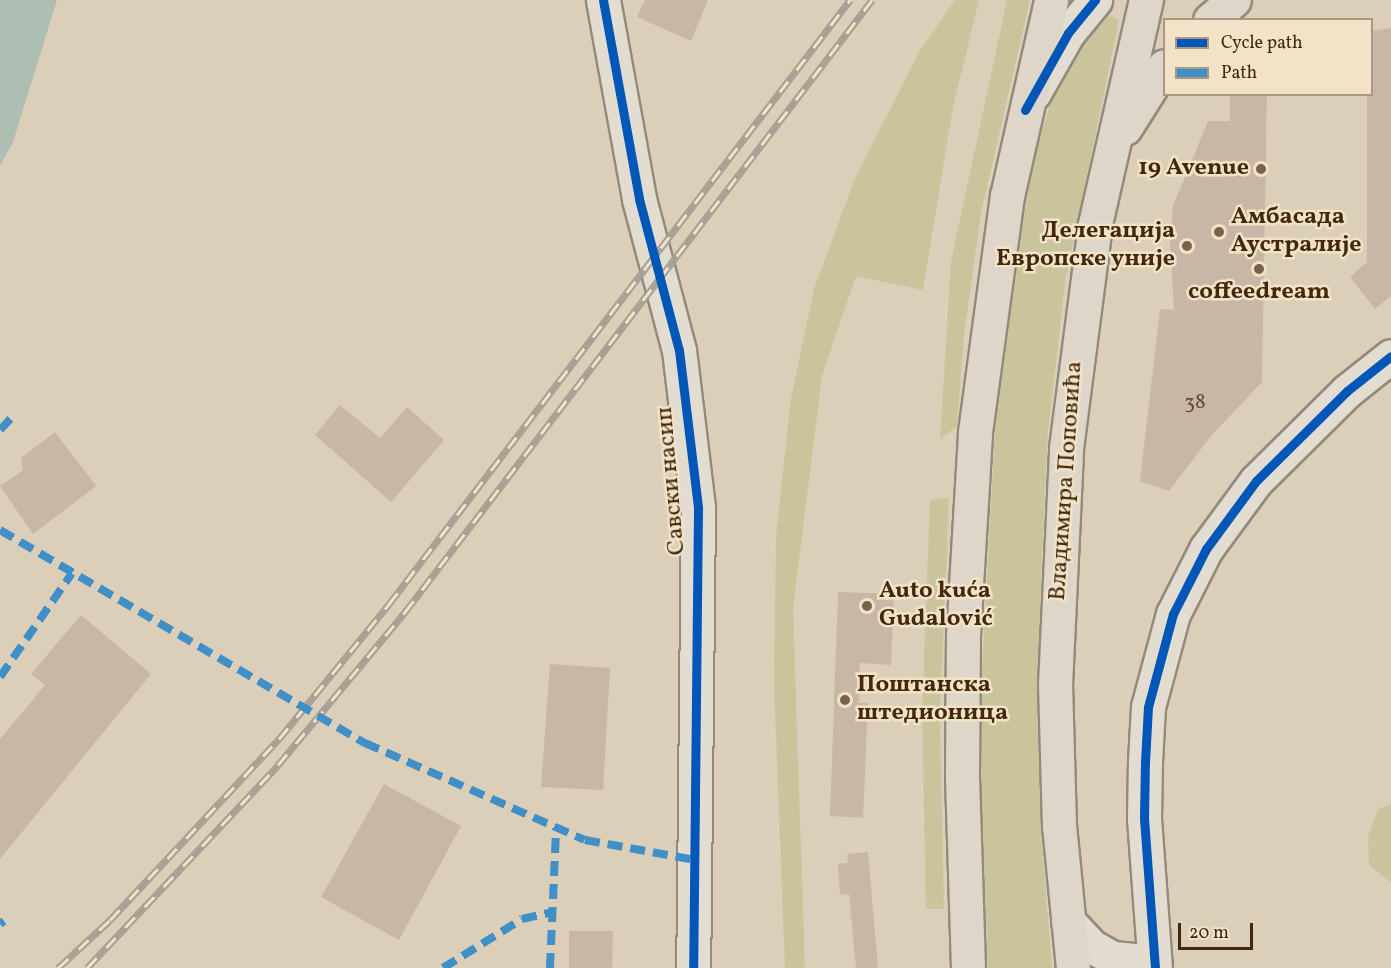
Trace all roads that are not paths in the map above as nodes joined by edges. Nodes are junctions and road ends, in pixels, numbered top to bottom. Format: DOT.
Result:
graph roads {
  1 [pos="603,0"];
  2 [pos="1051,0"];
  3 [pos="1095,0"];
  4 [pos="1146,0"];
  5 [pos="1234,0"];
  6 [pos="1212,18"];
  7 [pos="1163,68"];
  8 [pos="1025,110"];
  9 [pos="1107,161"];
  10 [pos="1391,356"];
  11 [pos="1068,921"];
  12 [pos="1145,965"];
  13 [pos="693,968"];
  14 [pos="968,968"];
  15 [pos="1073,968"];
  1 -- 13 [label="street, Савски насип"];
  2 -- 8 [label="main road"];
  3 -- 8 [label="street"];
  4 -- 9 [label="main road, Владимира Поповића"];
  5 -- 6 [label="main road"];
  7 -- 9 [label="main road"];
  8 -- 14 [label="main road"];
  9 -- 11 [label="main road, Владимира Поповића"];
  10 -- 12 [label="street"];
  11 -- 12 [label="street"];
  11 -- 15 [label="main road, Владимира Поповића"];
}
